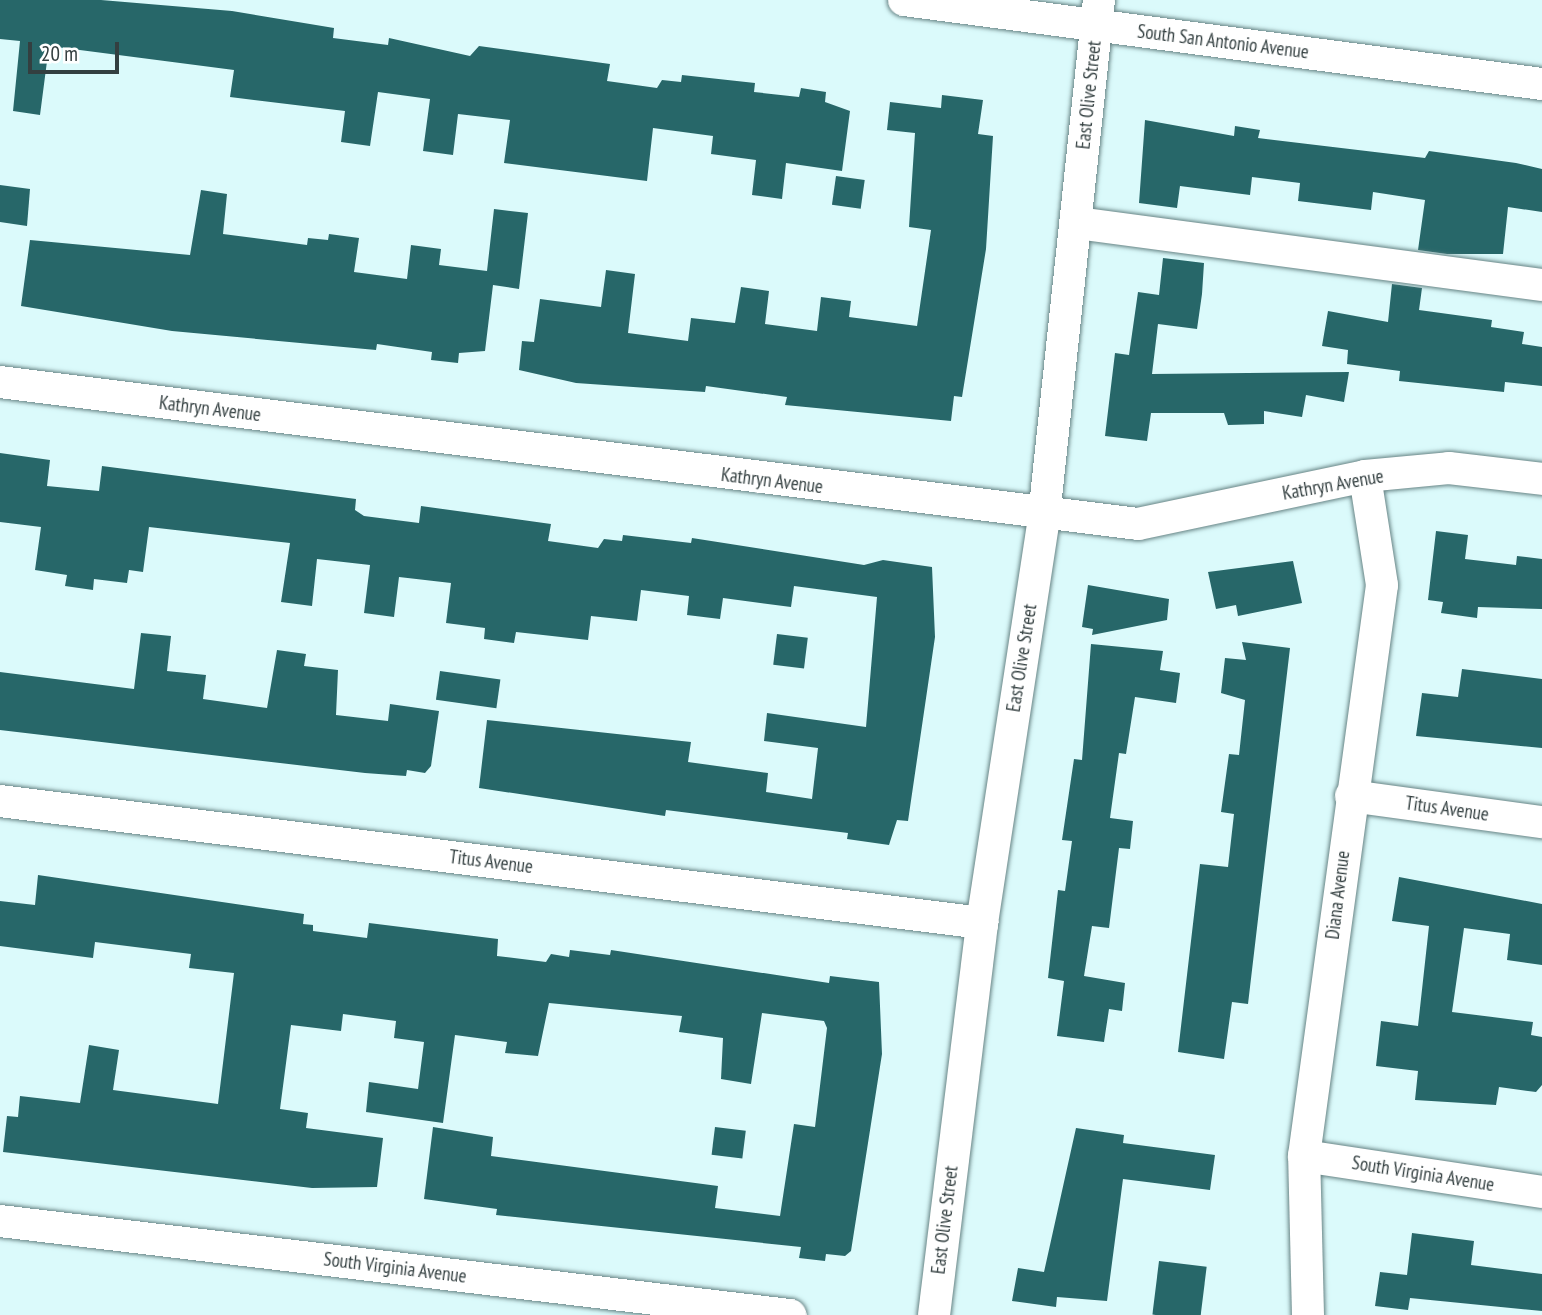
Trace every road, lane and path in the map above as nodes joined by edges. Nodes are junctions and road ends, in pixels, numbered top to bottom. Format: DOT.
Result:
graph roads {
  1 [pos="904,0"];
  2 [pos="1098,13"];
  3 [pos="1542,84"];
  4 [pos="1077,223"];
  5 [pos="1542,285"];
  6 [pos="0,382"];
  7 [pos="1365,476"];
  8 [pos="1542,479"];
  9 [pos="1044,516"];
  10 [pos="1351,796"];
  11 [pos="0,801"];
  12 [pos="1542,822"];
  13 [pos="982,923"];
  14 [pos="1304,1156"];
  15 [pos="1542,1192"];
  16 [pos="0,1221"];
  17 [pos="790,1315"];
  18 [pos="934,1315"];
  19 [pos="1308,1315"];
  1 -- 2 [label="street, South San Antonio Avenue"];
  2 -- 3 [label="street, South San Antonio Avenue"];
  2 -- 4 [label="street, East Olive Street"];
  4 -- 5 [label="street"];
  4 -- 9 [label="street, East Olive Street"];
  6 -- 9 [label="street, Kathryn Avenue"];
  7 -- 8 [label="street, Kathryn Avenue"];
  7 -- 9 [label="street, Kathryn Avenue"];
  7 -- 10 [label="street, Diana Avenue"];
  9 -- 13 [label="street, East Olive Street"];
  10 -- 12 [label="street, Titus Avenue"];
  10 -- 14 [label="street, Diana Avenue"];
  11 -- 13 [label="street, Titus Avenue"];
  13 -- 18 [label="street, East Olive Street"];
  14 -- 15 [label="street, South Virginia Avenue"];
  14 -- 19 [label="street, Diana Avenue"];
  16 -- 17 [label="street, South Virginia Avenue"];
}
